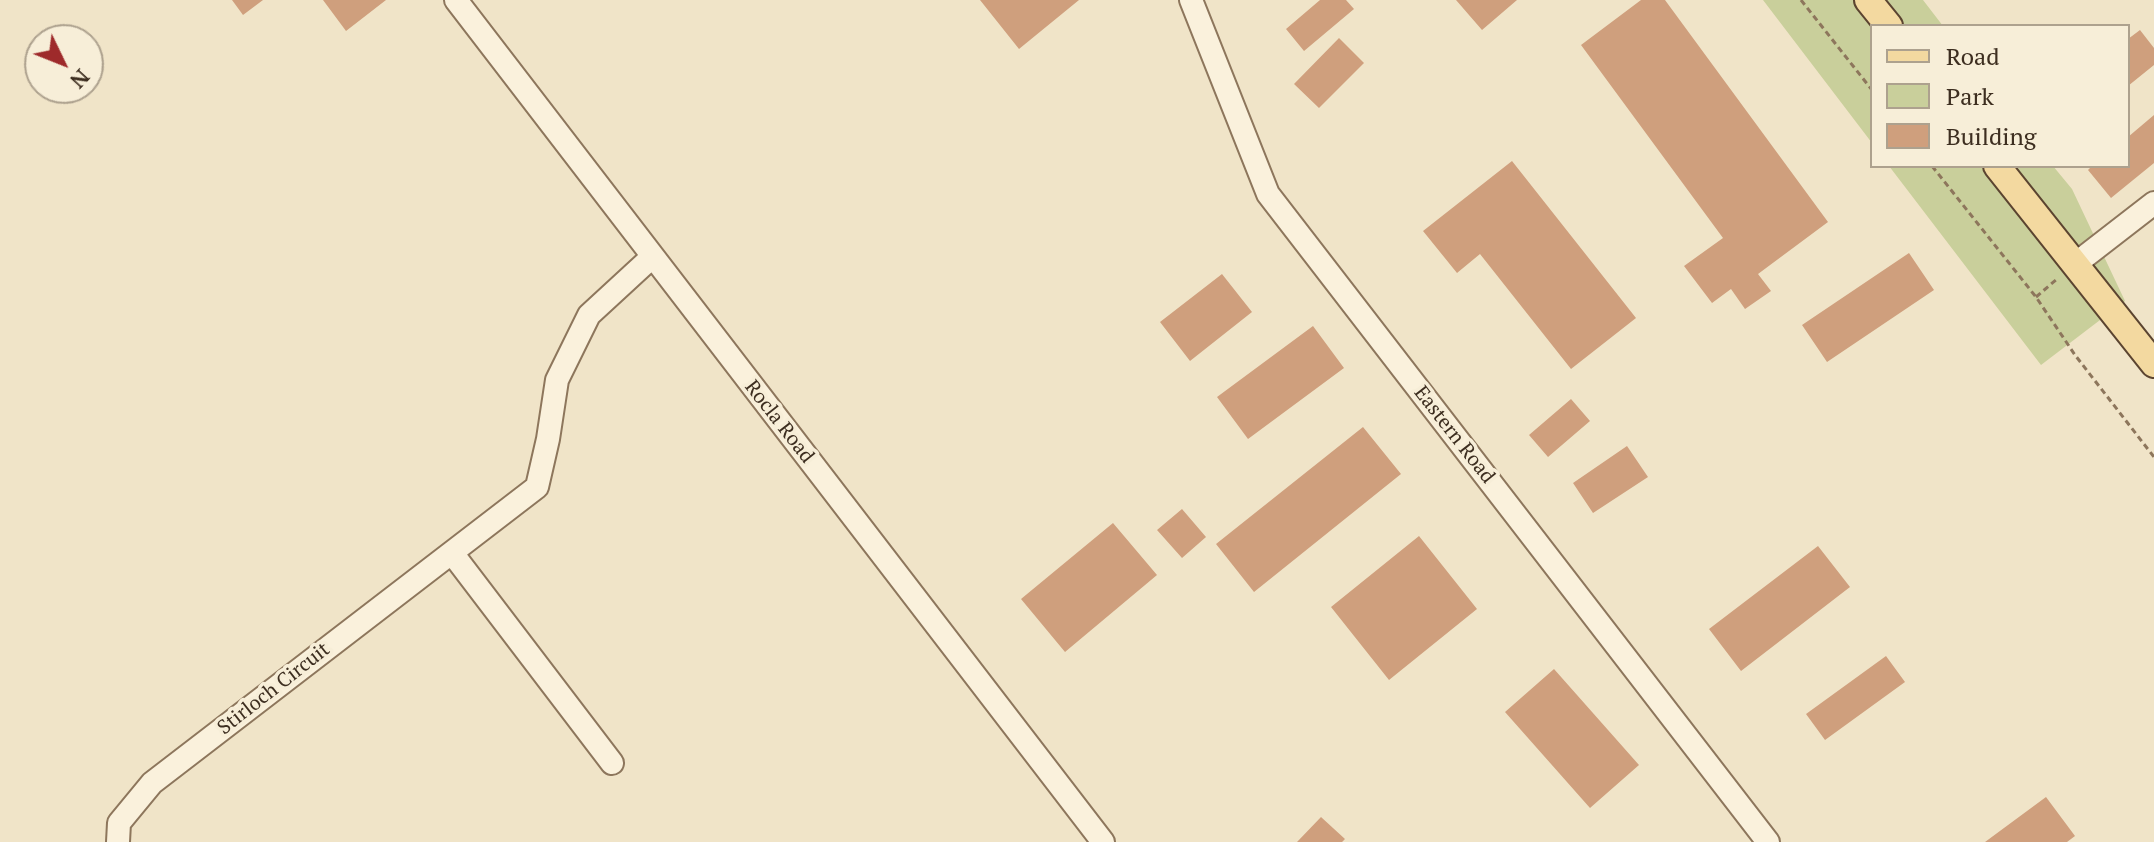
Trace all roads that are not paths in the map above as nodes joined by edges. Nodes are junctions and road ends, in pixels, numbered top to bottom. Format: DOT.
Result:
graph roads {
  1 [pos="456,0"];
  2 [pos="1191,0"];
  3 [pos="1868,0"];
  4 [pos="1887,24"];
  5 [pos="1999,168"];
  6 [pos="2154,203"];
  7 [pos="652,257"];
  8 [pos="2074,265"];
  9 [pos="2154,364"];
  10 [pos="452,553"];
  11 [pos="612,763"];
  12 [pos="118,842"];
  13 [pos="1103,842"];
  14 [pos="1768,842"];
  1 -- 7 [label="street, Rocla Road"];
  2 -- 14 [label="street, Eastern Road"];
  3 -- 4 [label="main road"];
  5 -- 8 [label="main road"];
  6 -- 8 [label="street"];
  7 -- 10 [label="street, Stirloch Circuit"];
  7 -- 13 [label="street, Rocla Road"];
  8 -- 9 [label="main road"];
  10 -- 11 [label="street"];
  10 -- 12 [label="street, Stirloch Circuit"];
}
